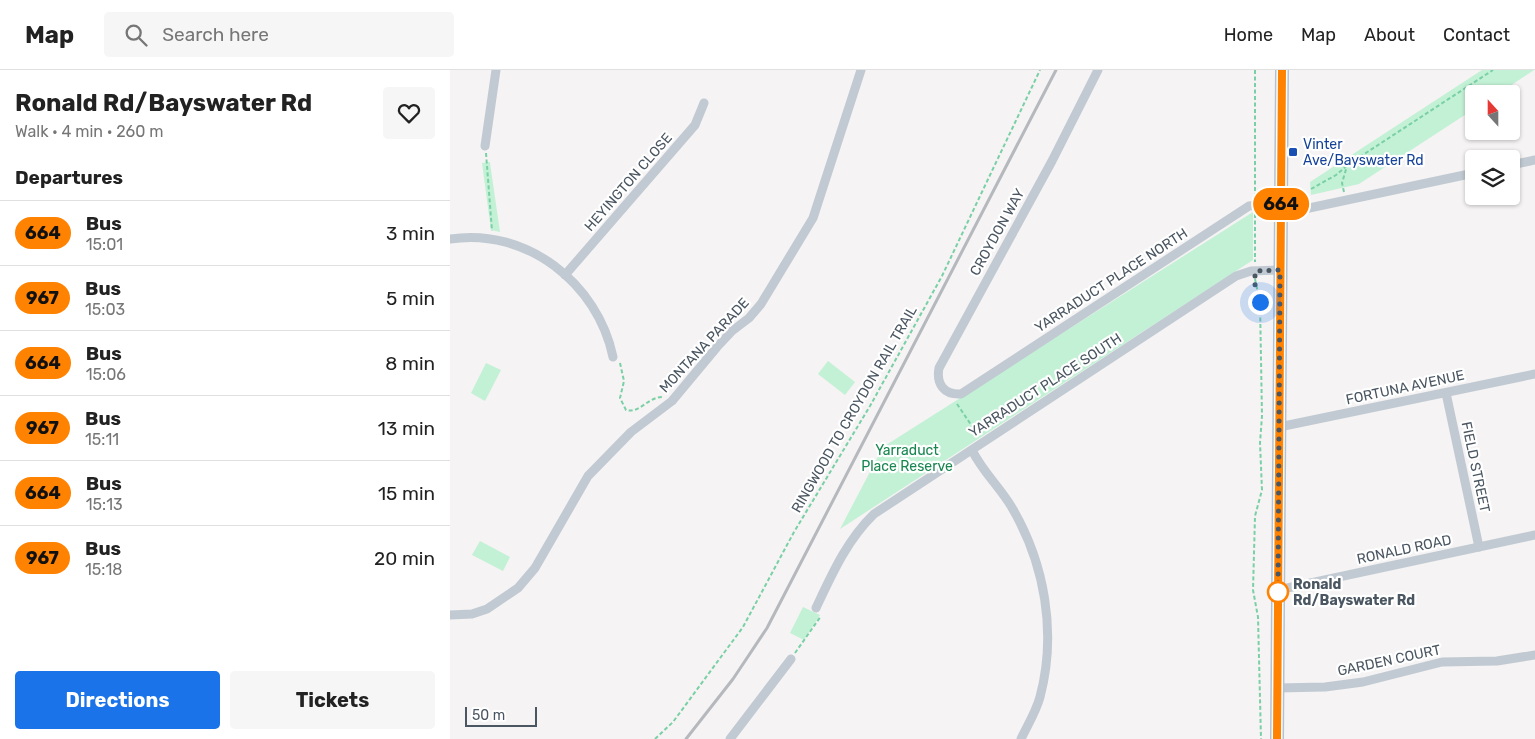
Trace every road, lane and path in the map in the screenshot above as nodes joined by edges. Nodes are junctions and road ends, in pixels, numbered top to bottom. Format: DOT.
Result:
graph roads {
  1 [pos="494,70"];
  2 [pos="861,70"];
  3 [pos="1040,70"];
  4 [pos="1098,70"];
  5 [pos="1255,70"];
  6 [pos="1282,70"];
  7 [pos="1493,70"];
  8 [pos="704,103"];
  9 [pos="485,146"];
  10 [pos="1535,160"];
  11 [pos="1520,163"];
  12 [pos="1348,164"];
  13 [pos="1465,175"];
  14 [pos="1310,188"];
  15 [pos="1345,200"];
  16 [pos="1255,205"];
  17 [pos="1281,208"];
  18 [pos="450,239"];
  19 [pos="493,240"];
  20 [pos="1280,270"];
  21 [pos="1256,271"];
  22 [pos="565,275"];
  23 [pos="613,358"];
  24 [pos="1535,374"];
  25 [pos="1446,393"];
  26 [pos="958,394"];
  27 [pos="672,401"];
  28 [pos="1280,427"];
  29 [pos="983,442"];
  30 [pos="972,450"];
  31 [pos="1535,535"];
  32 [pos="1479,547"];
  33 [pos="1278,590"];
  34 [pos="816,608"];
  35 [pos="450,615"];
  36 [pos="1535,655"];
  37 [pos="791,659"];
  38 [pos="1277,688"];
  39 [pos="655,739"];
  40 [pos="730,739"];
  41 [pos="1021,739"];
  42 [pos="1261,739"];
  43 [pos="1277,739"];
  1 -- 9 [label="street"];
  2 -- 27 [label="street, MONTANA PARADE"];
  3 -- 39 [label="path, RINGWOOD TO CROYDON RAIL TRAIL"];
  4 -- 26 [label="street, CROYDON WAY"];
  5 -- 16 [label="path"];
  6 -- 17 [label="main road"];
  7 -- 12 [label="path"];
  8 -- 22 [label="street, HEYINGTON CLOSE"];
  9 -- 19 [label="path"];
  10 -- 11 [label="street"];
  12 -- 14 [label="path"];
  12 -- 15 [label="path"];
  13 -- 15 [label="street, YARRADUCT PLACE NORTH"];
  15 -- 17 [label="street, YARRADUCT PLACE NORTH"];
  16 -- 17 [label="street, YARRADUCT PLACE NORTH"];
  16 -- 21 [label="path"];
  16 -- 26 [label="street, YARRADUCT PLACE NORTH"];
  17 -- 20 [label="main road"];
  18 -- 19 [label="street"];
  19 -- 22 [label="street"];
  20 -- 21 [label="street, YARRADUCT PLACE SOUTH"];
  20 -- 28 [label="main road"];
  21 -- 29 [label="street, YARRADUCT PLACE SOUTH"];
  21 -- 42 [label="path"];
  22 -- 23 [label="street"];
  23 -- 27 [label="path"];
  24 -- 25 [label="street, FORTUNA AVENUE"];
  25 -- 28 [label="street, FORTUNA AVENUE"];
  25 -- 32 [label="street, FIELD STREET"];
  26 -- 29 [label="path"];
  27 -- 35 [label="street, MONTANA PARADE"];
  28 -- 33 [label="main road"];
  29 -- 30 [label="street, YARRADUCT PLACE SOUTH"];
  30 -- 34 [label="street, YARRADUCT PLACE SOUTH"];
  30 -- 41 [label="street"];
  31 -- 32 [label="street, RONALD ROAD"];
  32 -- 33 [label="street, RONALD ROAD"];
  33 -- 38 [label="main road"];
  34 -- 37 [label="path"];
  36 -- 38 [label="street, GARDEN COURT"];
  37 -- 40 [label="street"];
  38 -- 43 [label="main road"];
}
